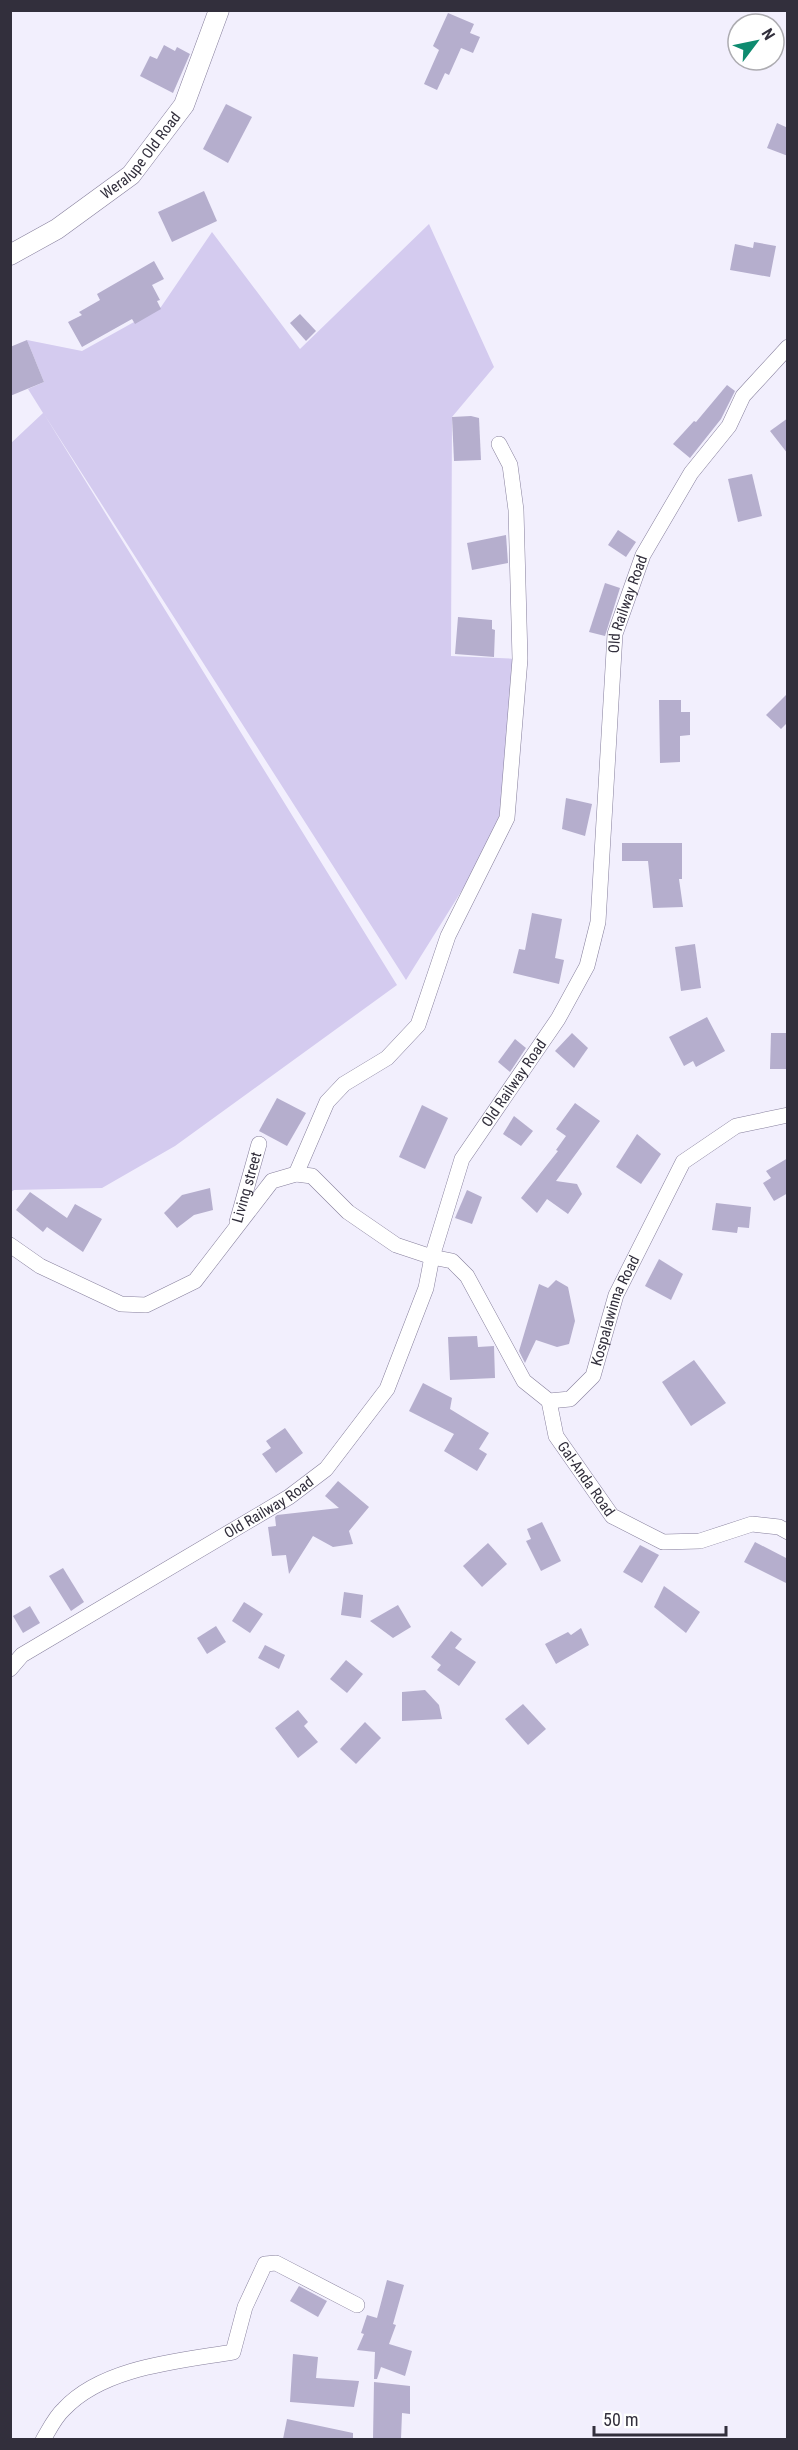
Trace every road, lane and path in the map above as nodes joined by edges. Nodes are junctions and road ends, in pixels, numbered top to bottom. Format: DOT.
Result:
graph roads {
  1 [pos="219,10"];
  2 [pos="10,255"];
  3 [pos="788,347"];
  4 [pos="499,444"];
  5 [pos="788,1115"];
  6 [pos="259,1144"];
  7 [pos="296,1174"];
  8 [pos="235,1231"];
  9 [pos="10,1245"];
  10 [pos="432,1257"];
  11 [pos="549,1401"];
  12 [pos="788,1532"];
  13 [pos="10,1669"];
  14 [pos="357,2305"];
  15 [pos="42,2439"];
  1 -- 2 [label="street, Weralupe Old Road"];
  3 -- 10 [label="street, Old Railway Road"];
  4 -- 7 [label="street"];
  5 -- 11 [label="street, Kospalawinna Road"];
  6 -- 8 [label="street, Living street"];
  7 -- 8 [label="street"];
  7 -- 10 [label="street"];
  8 -- 9 [label="street"];
  10 -- 11 [label="street"];
  10 -- 13 [label="street, Old Railway Road"];
  11 -- 12 [label="street, Gal-Anda Road"];
  14 -- 15 [label="street"];
}
